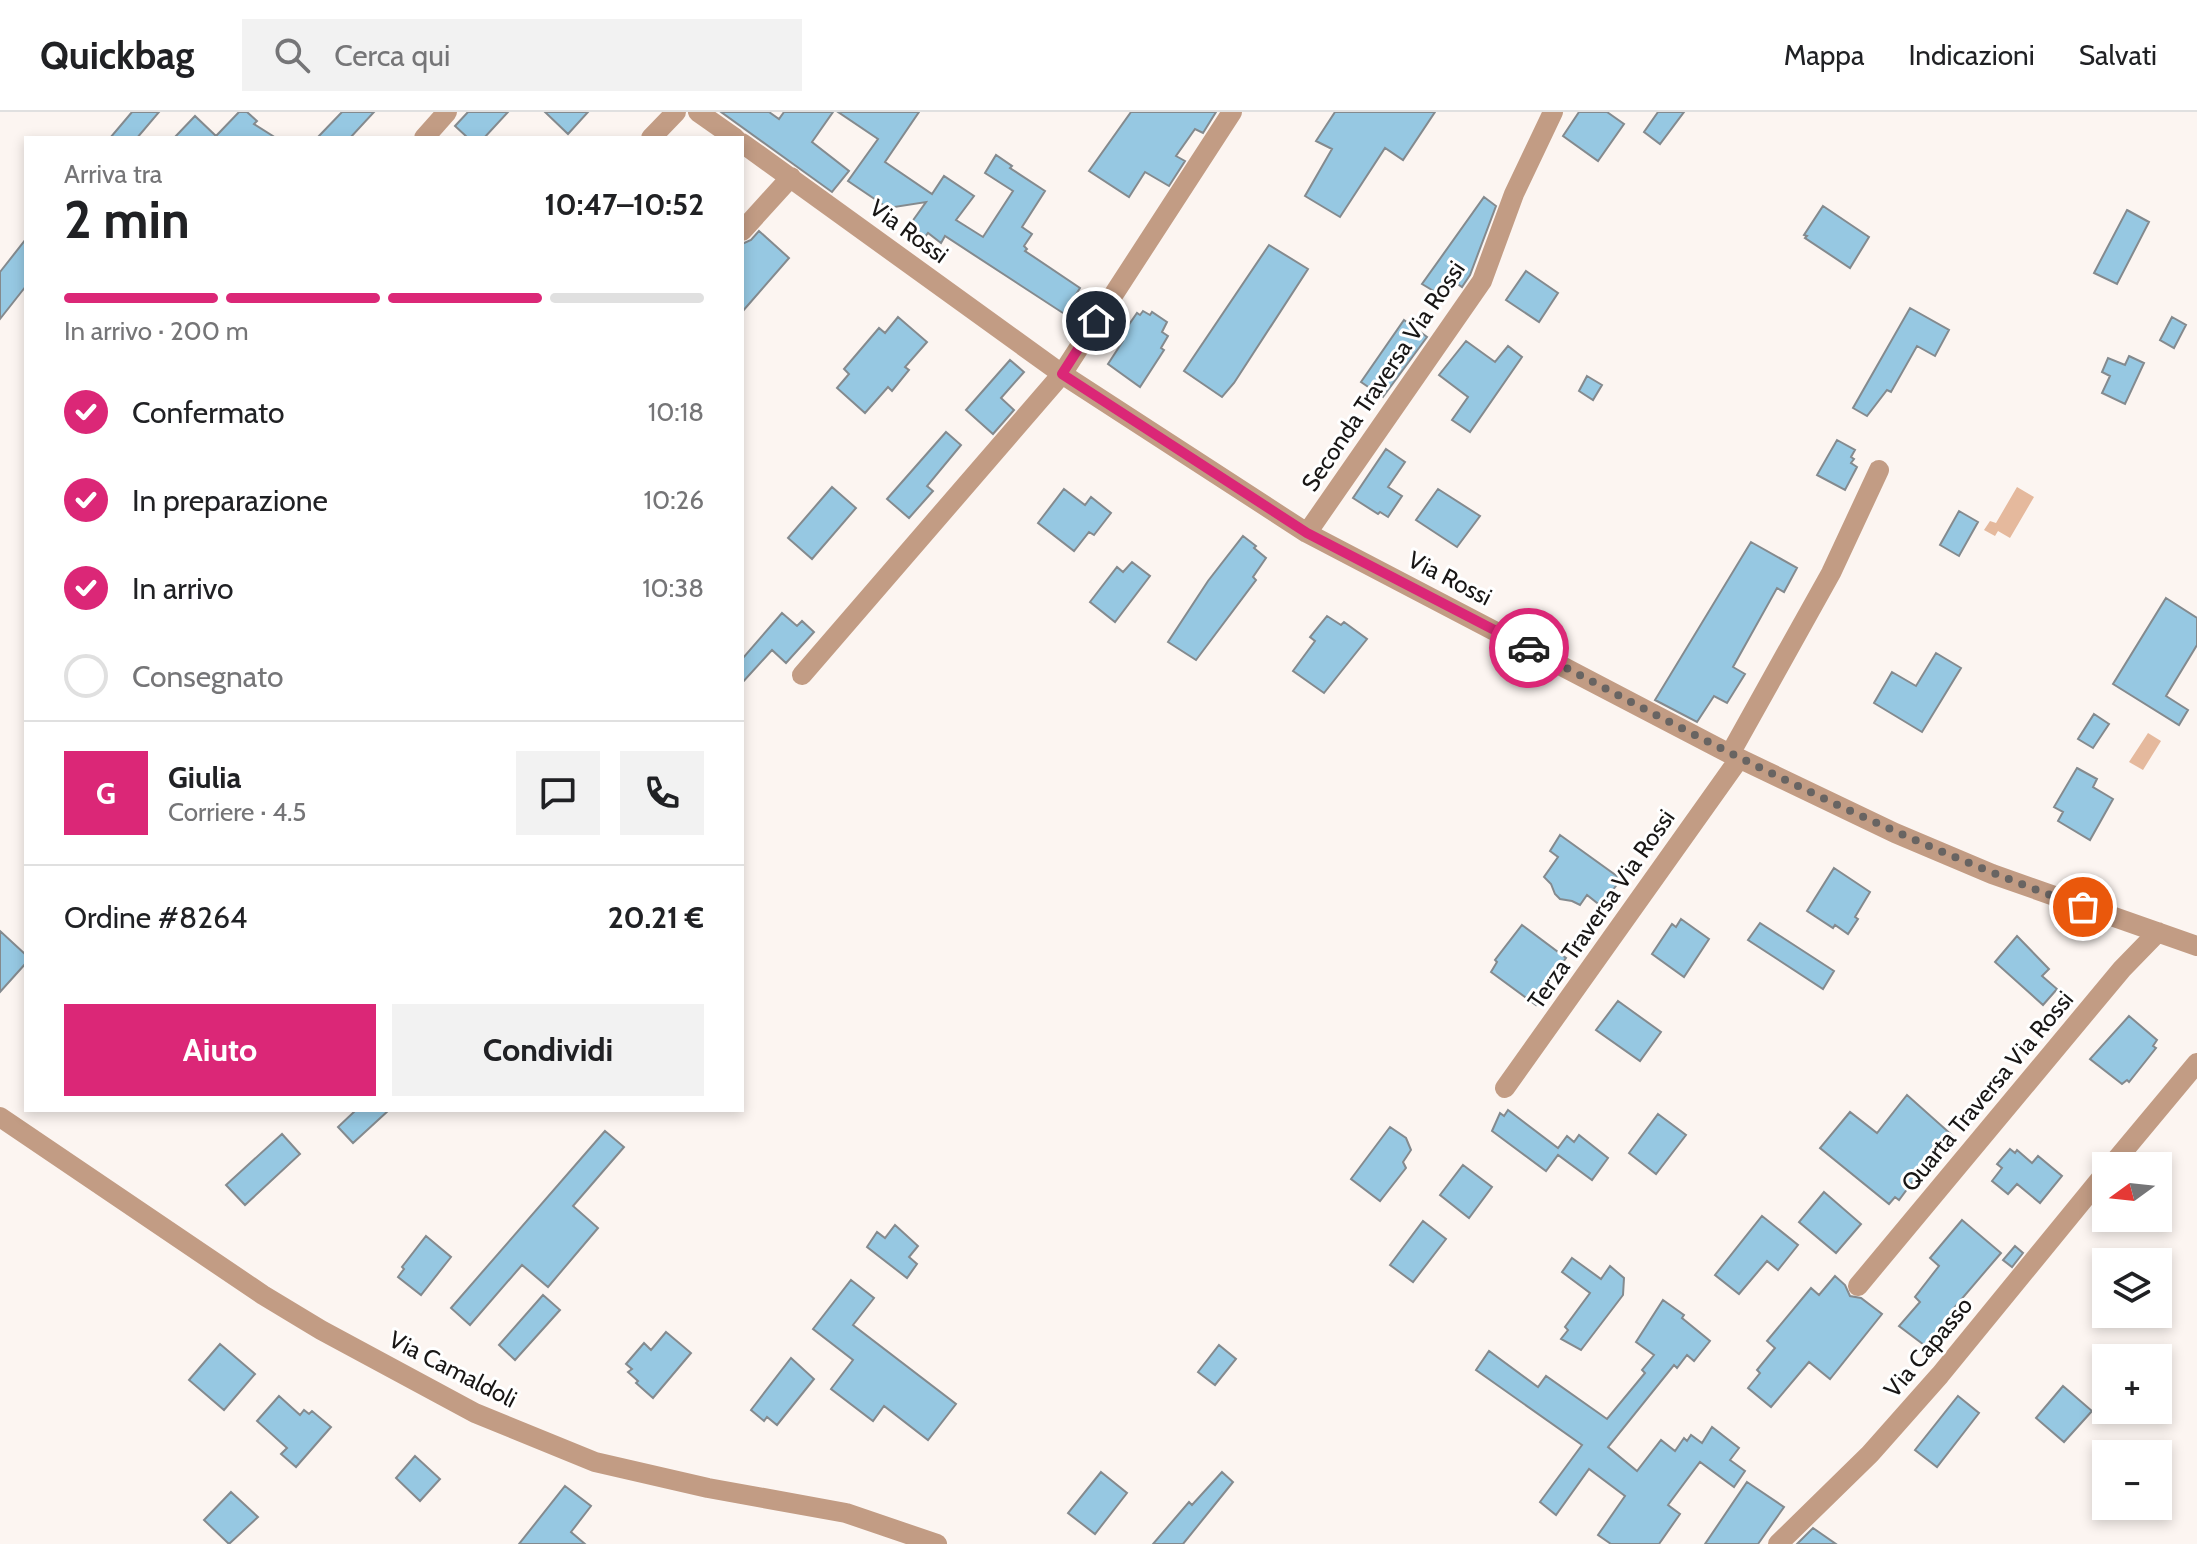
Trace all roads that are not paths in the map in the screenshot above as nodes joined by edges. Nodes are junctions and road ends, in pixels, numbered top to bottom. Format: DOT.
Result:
graph roads {
  1 [pos="447,112"];
  2 [pos="676,112"];
  3 [pos="698,112"];
  4 [pos="1232,112"];
  5 [pos="1553,112"];
  6 [pos="426,136"];
  7 [pos="653,136"];
  8 [pos="732,136"];
  9 [pos="744,144"];
  10 [pos="791,177"];
  11 [pos="744,229"];
  12 [pos="1062,374"];
  13 [pos="1879,470"];
  14 [pos="1307,533"];
  15 [pos="802,675"];
  16 [pos="1734,757"];
  17 [pos="2158,932"];
  18 [pos="2197,946"];
  19 [pos="2197,1063"];
  20 [pos="1505,1088"];
  21 [pos="0,1117"];
  22 [pos="2123,1152"];
  23 [pos="2092,1189"];
  24 [pos="1858,1286"];
  25 [pos="937,1544"];
  26 [pos="1778,1544"];
  1 -- 6 [label="street"];
  2 -- 7 [label="street"];
  3 -- 8 [label="street"];
  4 -- 12 [label="street"];
  5 -- 14 [label="street, Seconda Traversa Via Rossi"];
  9 -- 10 [label="street, Via Rossi"];
  10 -- 11 [label="street"];
  10 -- 12 [label="street, Via Rossi"];
  12 -- 14 [label="street, Via Rossi"];
  12 -- 15 [label="street"];
  13 -- 16 [label="street, Terza Traversa Via Rossi"];
  14 -- 16 [label="street, Via Rossi"];
  16 -- 17 [label="street, Via Rossi"];
  16 -- 20 [label="street, Terza Traversa Via Rossi"];
  17 -- 18 [label="street, Via Rossi"];
  17 -- 24 [label="street, Quarta Traversa Via Rossi"];
  19 -- 22 [label="street"];
  21 -- 25 [label="street, Via Camaldoli"];
  23 -- 26 [label="street, Via Capasso"];
}
